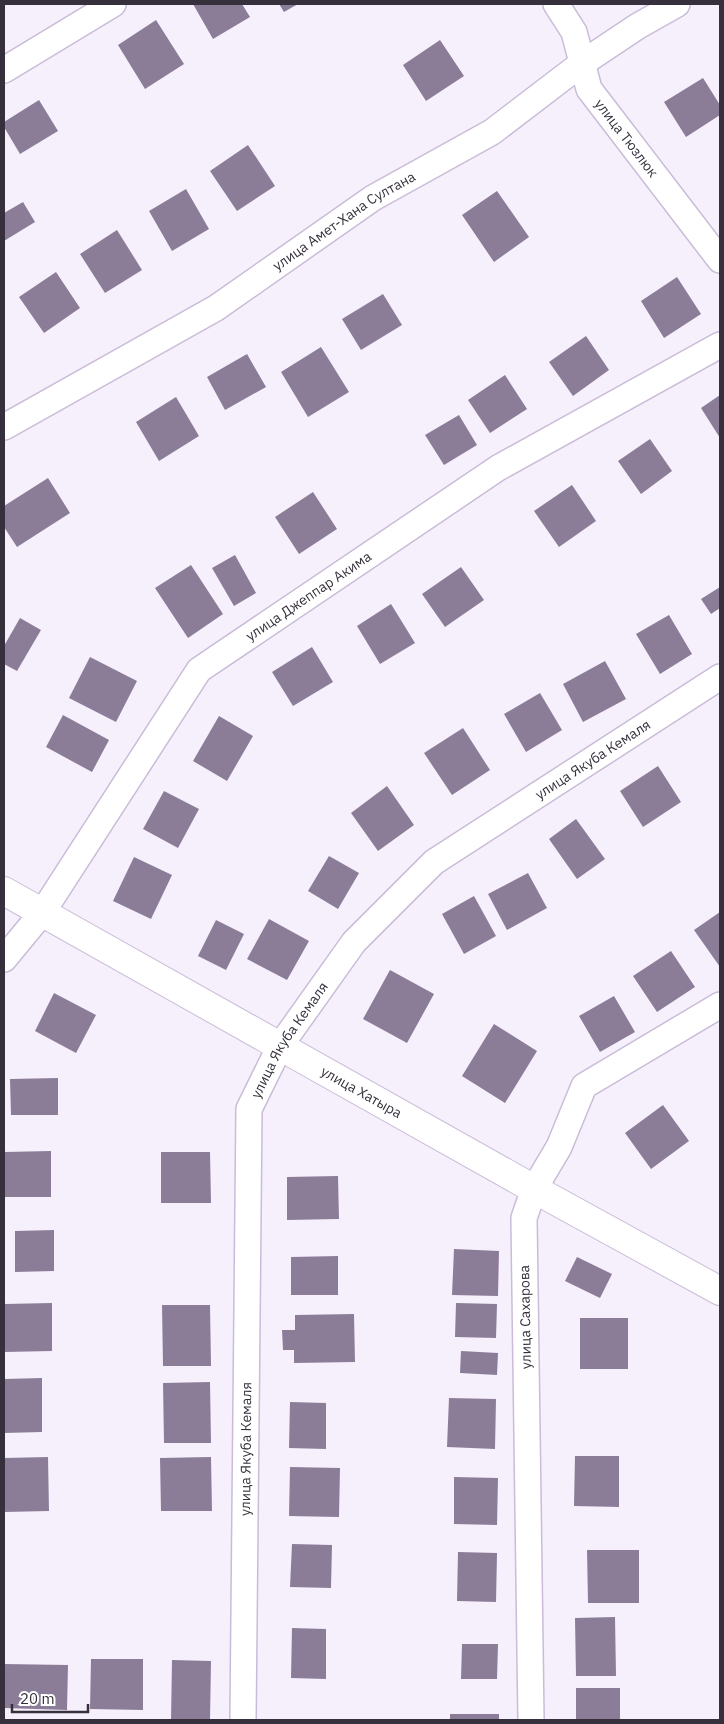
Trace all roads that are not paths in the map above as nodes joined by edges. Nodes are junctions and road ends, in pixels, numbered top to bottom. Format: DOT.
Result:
graph roads {
  1 [pos="113,4"];
  2 [pos="556,4"];
  3 [pos="677,4"];
  4 [pos="581,64"];
  5 [pos="4,70"];
  6 [pos="720,260"];
  7 [pos="720,346"];
  8 [pos="4,427"];
  9 [pos="720,677"];
  10 [pos="4,891"];
  11 [pos="42,914"];
  12 [pos="4,959"];
  13 [pos="720,1005"];
  14 [pos="280,1046"];
  15 [pos="534,1189"];
  16 [pos="720,1291"];
  17 [pos="243,1720"];
  18 [pos="531,1720"];
  1 -- 5 [label="street"];
  2 -- 4 [label="street, улица Тюзлюк"];
  3 -- 4 [label="street, улица Амет-Хана Султана"];
  4 -- 6 [label="street, улица Тюзлюк"];
  4 -- 8 [label="street, улица Амет-Хана Султана"];
  7 -- 11 [label="street, улица Джеппар Акима"];
  9 -- 14 [label="street, улица Якуба Кемаля"];
  10 -- 11 [label="street, улица Хатыра"];
  11 -- 12 [label="street, улица Джеппар Акима"];
  11 -- 14 [label="street, улица Хатыра"];
  13 -- 15 [label="street, улица Сахарова"];
  14 -- 15 [label="street, улица Хатыра"];
  14 -- 17 [label="street, улица Якуба Кемаля"];
  15 -- 16 [label="street, улица Хатыра"];
  15 -- 18 [label="street, улица Сахарова"];
}
